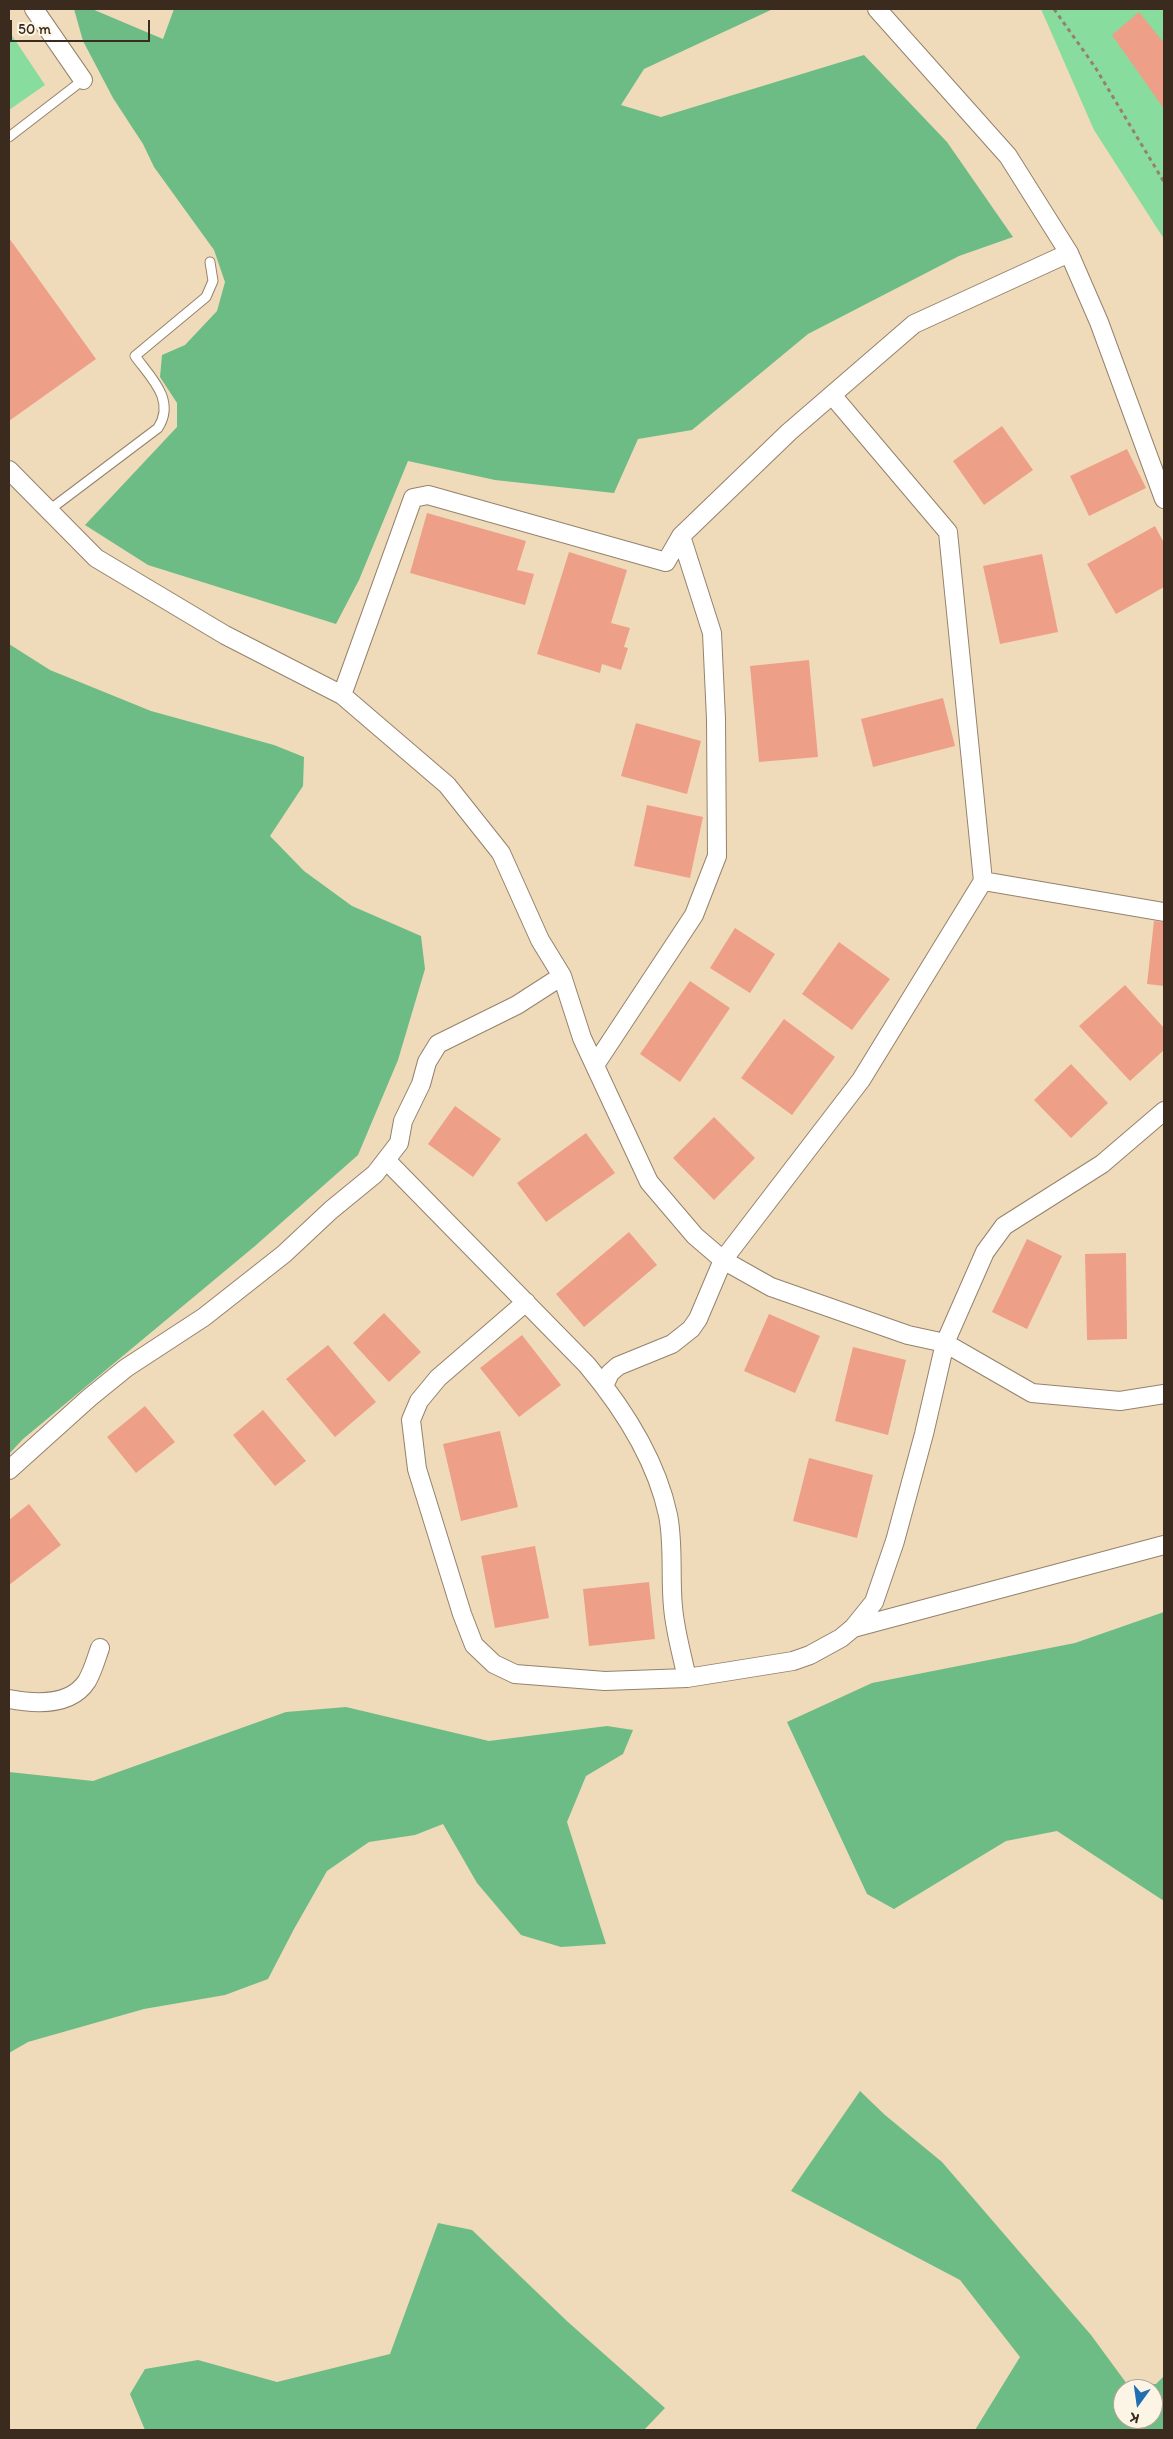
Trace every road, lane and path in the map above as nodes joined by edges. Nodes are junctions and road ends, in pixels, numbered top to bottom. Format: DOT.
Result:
graph roads {
  1 [pos="34,9"];
  2 [pos="877,9"];
  3 [pos="1054,9"];
  4 [pos="83,80"];
  5 [pos="9,137"];
  6 [pos="1164,180"];
  7 [pos="1069,253"];
  8 [pos="210,262"];
  9 [pos="832,395"];
  10 [pos="9,470"];
  11 [pos="1164,499"];
  12 [pos="48,510"];
  13 [pos="681,536"];
  14 [pos="342,695"];
  15 [pos="982,881"];
  16 [pos="1164,912"];
  17 [pos="562,976"];
  18 [pos="595,1065"];
  19 [pos="1164,1110"];
  20 [pos="387,1161"];
  21 [pos="723,1260"];
  22 [pos="526,1302"];
  23 [pos="945,1343"];
  24 [pos="604,1386"];
  25 [pos="1164,1394"];
  26 [pos="9,1470"];
  27 [pos="1164,1545"];
  28 [pos="853,1628"];
  29 [pos="100,1648"];
  30 [pos="687,1678"];
  31 [pos="9,1699"];
  1 -- 4 [label="street"];
  2 -- 7 [label="street"];
  3 -- 6 [label="path"];
  4 -- 5 [label="lane"];
  7 -- 9 [label="street"];
  7 -- 11 [label="street"];
  8 -- 12 [label="lane"];
  9 -- 13 [label="street"];
  9 -- 15 [label="street"];
  10 -- 12 [label="street"];
  12 -- 14 [label="street"];
  13 -- 14 [label="street"];
  13 -- 18 [label="street"];
  14 -- 17 [label="street"];
  15 -- 16 [label="street"];
  15 -- 21 [label="street"];
  17 -- 18 [label="street"];
  17 -- 20 [label="street"];
  18 -- 21 [label="street"];
  19 -- 23 [label="street"];
  20 -- 22 [label="street"];
  20 -- 26 [label="street"];
  21 -- 23 [label="street"];
  21 -- 24 [label="street"];
  22 -- 24 [label="street"];
  22 -- 30 [label="street"];
  23 -- 25 [label="street"];
  23 -- 28 [label="street"];
  24 -- 30 [label="street"];
  27 -- 28 [label="street"];
  28 -- 30 [label="street"];
  29 -- 31 [label="street"];
}
